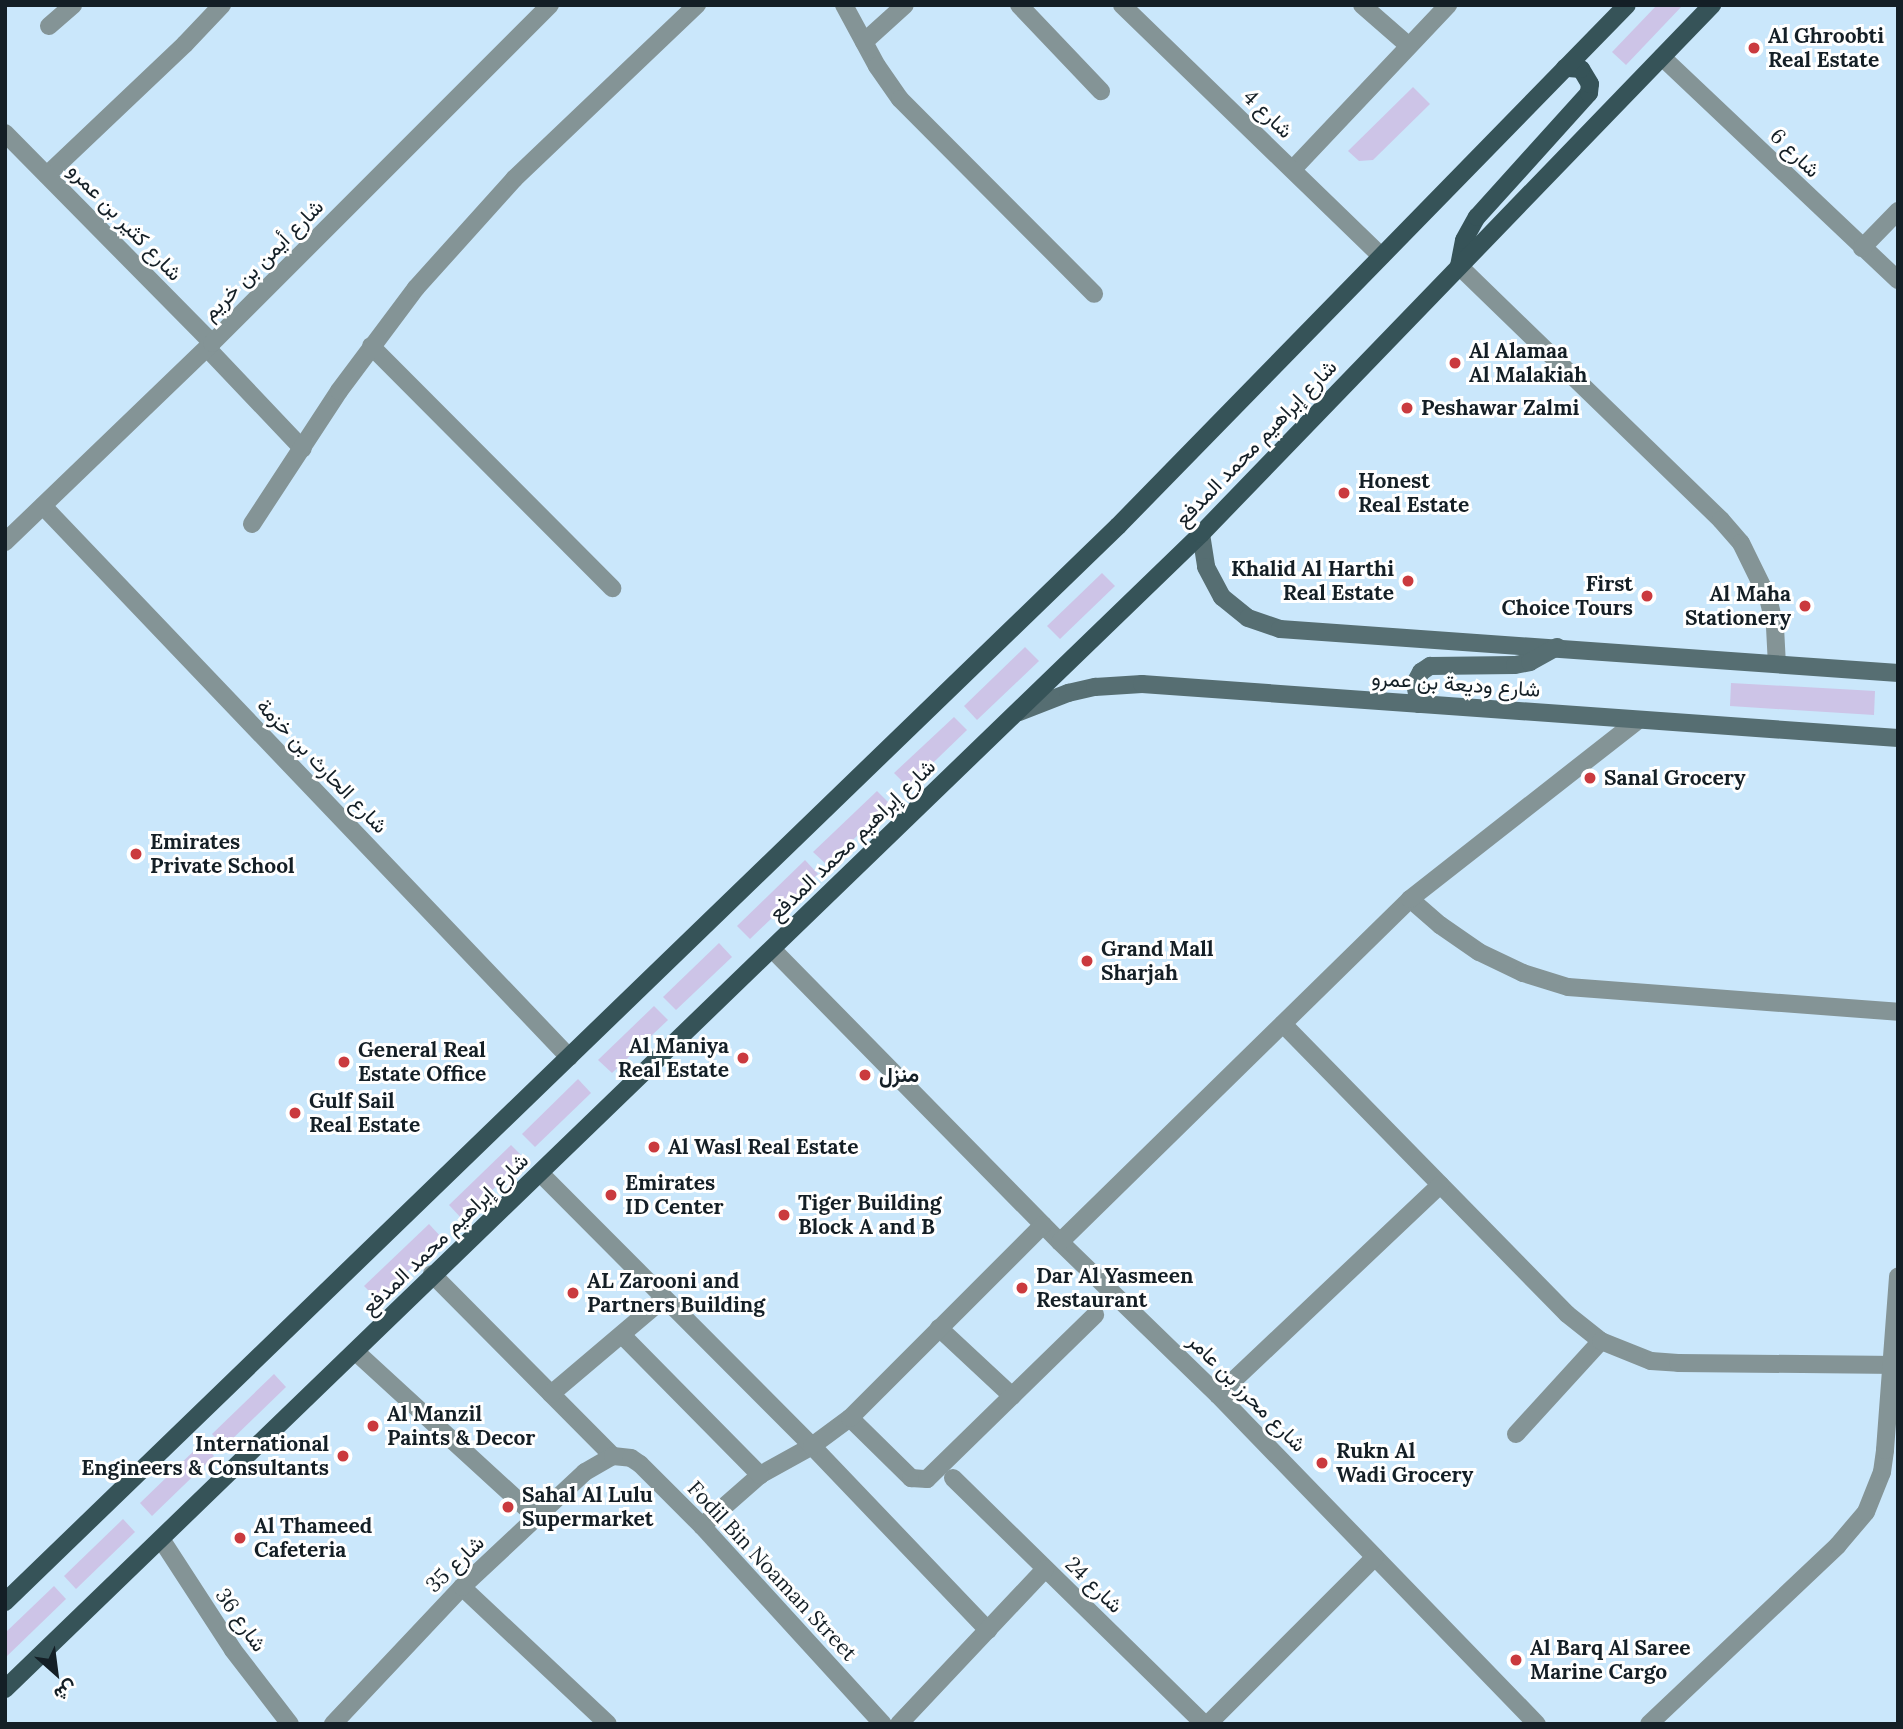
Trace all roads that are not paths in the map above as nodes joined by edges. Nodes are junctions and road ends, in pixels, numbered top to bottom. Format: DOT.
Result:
graph roads {
  1 [pos="73,5"];
  2 [pos="222,5"];
  3 [pos="550,5"];
  4 [pos="697,5"];
  5 [pos="844,5"];
  6 [pos="905,5"];
  7 [pos="1019,5"];
  8 [pos="1122,5"];
  9 [pos="1362,5"];
  10 [pos="1448,5"];
  11 [pos="1627,5"];
  12 [pos="1712,5"];
  13 [pos="49,26"];
  14 [pos="864,42"];
  15 [pos="1409,46"];
  16 [pos="1662,57"];
  17 [pos="1564,68"];
  18 [pos="1101,92"];
  19 [pos="5,132"];
  20 [pos="1293,169"];
  21 [pos="47,175"];
  22 [pos="1898,211"];
  23 [pos="1862,248"];
  24 [pos="1381,256"];
  25 [pos="1459,266"];
  26 [pos="1898,280"];
  27 [pos="1094,294"];
  28 [pos="210,346"];
  29 [pos="371,346"];
  30 [pos="303,449"];
  31 [pos="43,506"];
  32 [pos="252,524"];
  33 [pos="1201,534"];
  34 [pos="5,542"];
  35 [pos="612,588"];
  36 [pos="1557,647"];
  37 [pos="1777,663"];
  38 [pos="1898,673"];
  39 [pos="1419,704"];
  40 [pos="1016,713"];
  41 [pos="1638,720"];
  42 [pos="1898,738"];
  43 [pos="1410,899"];
  44 [pos="773,950"];
  45 [pos="1898,1012"];
  46 [pos="1283,1024"];
  47 [pos="569,1057"];
  48 [pos="541,1174"];
  49 [pos="1440,1185"];
  50 [pos="1043,1225"];
  51 [pos="1060,1242"];
  52 [pos="432,1274"];
  53 [pos="1898,1276"];
  54 [pos="664,1297"];
  55 [pos="1095,1315"];
  56 [pos="939,1328"];
  57 [pos="622,1335"];
  58 [pos="1601,1341"];
  59 [pos="356,1352"];
  60 [pos="1895,1364"];
  61 [pos="551,1394"];
  62 [pos="1218,1395"];
  63 [pos="1012,1396"];
  64 [pos="850,1418"];
  65 [pos="1516,1434"];
  66 [pos="812,1446"];
  67 [pos="617,1456"];
  68 [pos="760,1475"];
  69 [pos="953,1478"];
  70 [pos="536,1517"];
  71 [pos="702,1525"];
  72 [pos="161,1539"];
  73 [pos="1375,1557"];
  74 [pos="1045,1569"];
  75 [pos="462,1587"];
  76 [pos="5,1602"];
  77 [pos="988,1630"];
  78 [pos="5,1689"];
  79 [pos="290,1724"];
  80 [pos="333,1724"];
  81 [pos="608,1724"];
  82 [pos="883,1724"];
  83 [pos="900,1724"];
  84 [pos="1206,1724"];
  85 [pos="1537,1724"];
  86 [pos="1649,1724"];
  1 -- 13 [label="street"];
  2 -- 21 [label="street"];
  3 -- 28 [label="street, شارع أيمن بن خريم"];
  4 -- 29 [label="street"];
  5 -- 14 [label="street"];
  6 -- 14 [label="street"];
  7 -- 18 [label="street"];
  8 -- 20 [label="street, شارع 4"];
  9 -- 15 [label="street"];
  10 -- 15 [label="street"];
  11 -- 17 [label="main road, شارع إبراهيم محمد المدفع"];
  12 -- 16 [label="main road, شارع إبراهيم محمد المدفع"];
  14 -- 27 [label="street"];
  15 -- 20 [label="street"];
  16 -- 23 [label="street, شارع 6"];
  16 -- 25 [label="main road, شارع إبراهيم محمد المدفع"];
  17 -- 24 [label="main road, شارع إبراهيم محمد المدفع"];
  17 -- 25 [label="main road"];
  19 -- 21 [label="street, شارع كثير بن عمرو"];
  20 -- 24 [label="street, شارع 4"];
  21 -- 28 [label="street, شارع كثير بن عمرو"];
  22 -- 23 [label="street"];
  23 -- 26 [label="street, شارع 6"];
  24 -- 47 [label="main road, شارع إبراهيم محمد المدفع"];
  25 -- 33 [label="main road, شارع إبراهيم محمد المدفع"];
  25 -- 37 [label="street"];
  28 -- 30 [label="street, شارع كثير بن عمرو"];
  28 -- 31 [label="street, شارع أيمن بن خريم"];
  29 -- 30 [label="street"];
  29 -- 35 [label="street"];
  30 -- 32 [label="street"];
  31 -- 34 [label="street, شارع أيمن بن خريم"];
  31 -- 47 [label="street, شارع الحارث بن خزمة"];
  33 -- 36 [label="street, شارع وديعة بن عمرو"];
  33 -- 40 [label="main road, شارع إبراهيم محمد المدفع"];
  36 -- 37 [label="street, شارع وديعة بن عمرو"];
  36 -- 39 [label="street"];
  37 -- 38 [label="street, شارع وديعة بن عمرو"];
  39 -- 40 [label="street, شارع وديعة بن عمرو"];
  39 -- 41 [label="street, شارع وديعة بن عمرو"];
  40 -- 44 [label="main road, شارع إبراهيم محمد المدفع"];
  41 -- 42 [label="street, شارع وديعة بن عمرو"];
  41 -- 43 [label="street"];
  43 -- 45 [label="street"];
  43 -- 46 [label="street"];
  44 -- 48 [label="main road, شارع إبراهيم محمد المدفع"];
  44 -- 50 [label="street, شارع محرز بن عامر"];
  46 -- 49 [label="street"];
  46 -- 51 [label="street"];
  47 -- 76 [label="main road, شارع إبراهيم محمد المدفع"];
  48 -- 52 [label="main road, شارع إبراهيم محمد المدفع"];
  48 -- 54 [label="street"];
  49 -- 58 [label="street"];
  49 -- 62 [label="street"];
  50 -- 51 [label="street, شارع محرز بن عامر"];
  50 -- 56 [label="street"];
  51 -- 62 [label="street, شارع محرز بن عامر"];
  52 -- 59 [label="main road, شارع إبراهيم محمد المدفع"];
  52 -- 61 [label="street, Fodil Bin Noaman Street"];
  53 -- 60 [label="street"];
  54 -- 57 [label="street"];
  54 -- 66 [label="street"];
  55 -- 63 [label="street"];
  56 -- 63 [label="street"];
  56 -- 64 [label="street"];
  57 -- 61 [label="street"];
  57 -- 68 [label="street"];
  58 -- 60 [label="street"];
  58 -- 65 [label="street"];
  59 -- 70 [label="street"];
  59 -- 72 [label="main road, شارع إبراهيم محمد المدفع"];
  60 -- 86 [label="street"];
  61 -- 67 [label="street, Fodil Bin Noaman Street"];
  62 -- 73 [label="street, شارع محرز بن عامر"];
  63 -- 64 [label="street"];
  64 -- 66 [label="street"];
  66 -- 68 [label="street"];
  66 -- 77 [label="street"];
  67 -- 70 [label="street, شارع 35"];
  67 -- 71 [label="street, Fodil Bin Noaman Street"];
  68 -- 71 [label="street"];
  69 -- 74 [label="street, شارع 24"];
  70 -- 75 [label="street, شارع 35"];
  71 -- 82 [label="street, Fodil Bin Noaman Street"];
  72 -- 78 [label="main road, شارع إبراهيم محمد المدفع"];
  72 -- 79 [label="street, شارع 36"];
  73 -- 84 [label="street"];
  73 -- 85 [label="street, شارع محرز بن عامر"];
  74 -- 77 [label="street"];
  74 -- 84 [label="street, شارع 24"];
  75 -- 80 [label="street, شارع 35"];
  75 -- 81 [label="street"];
  77 -- 83 [label="street"];
}
